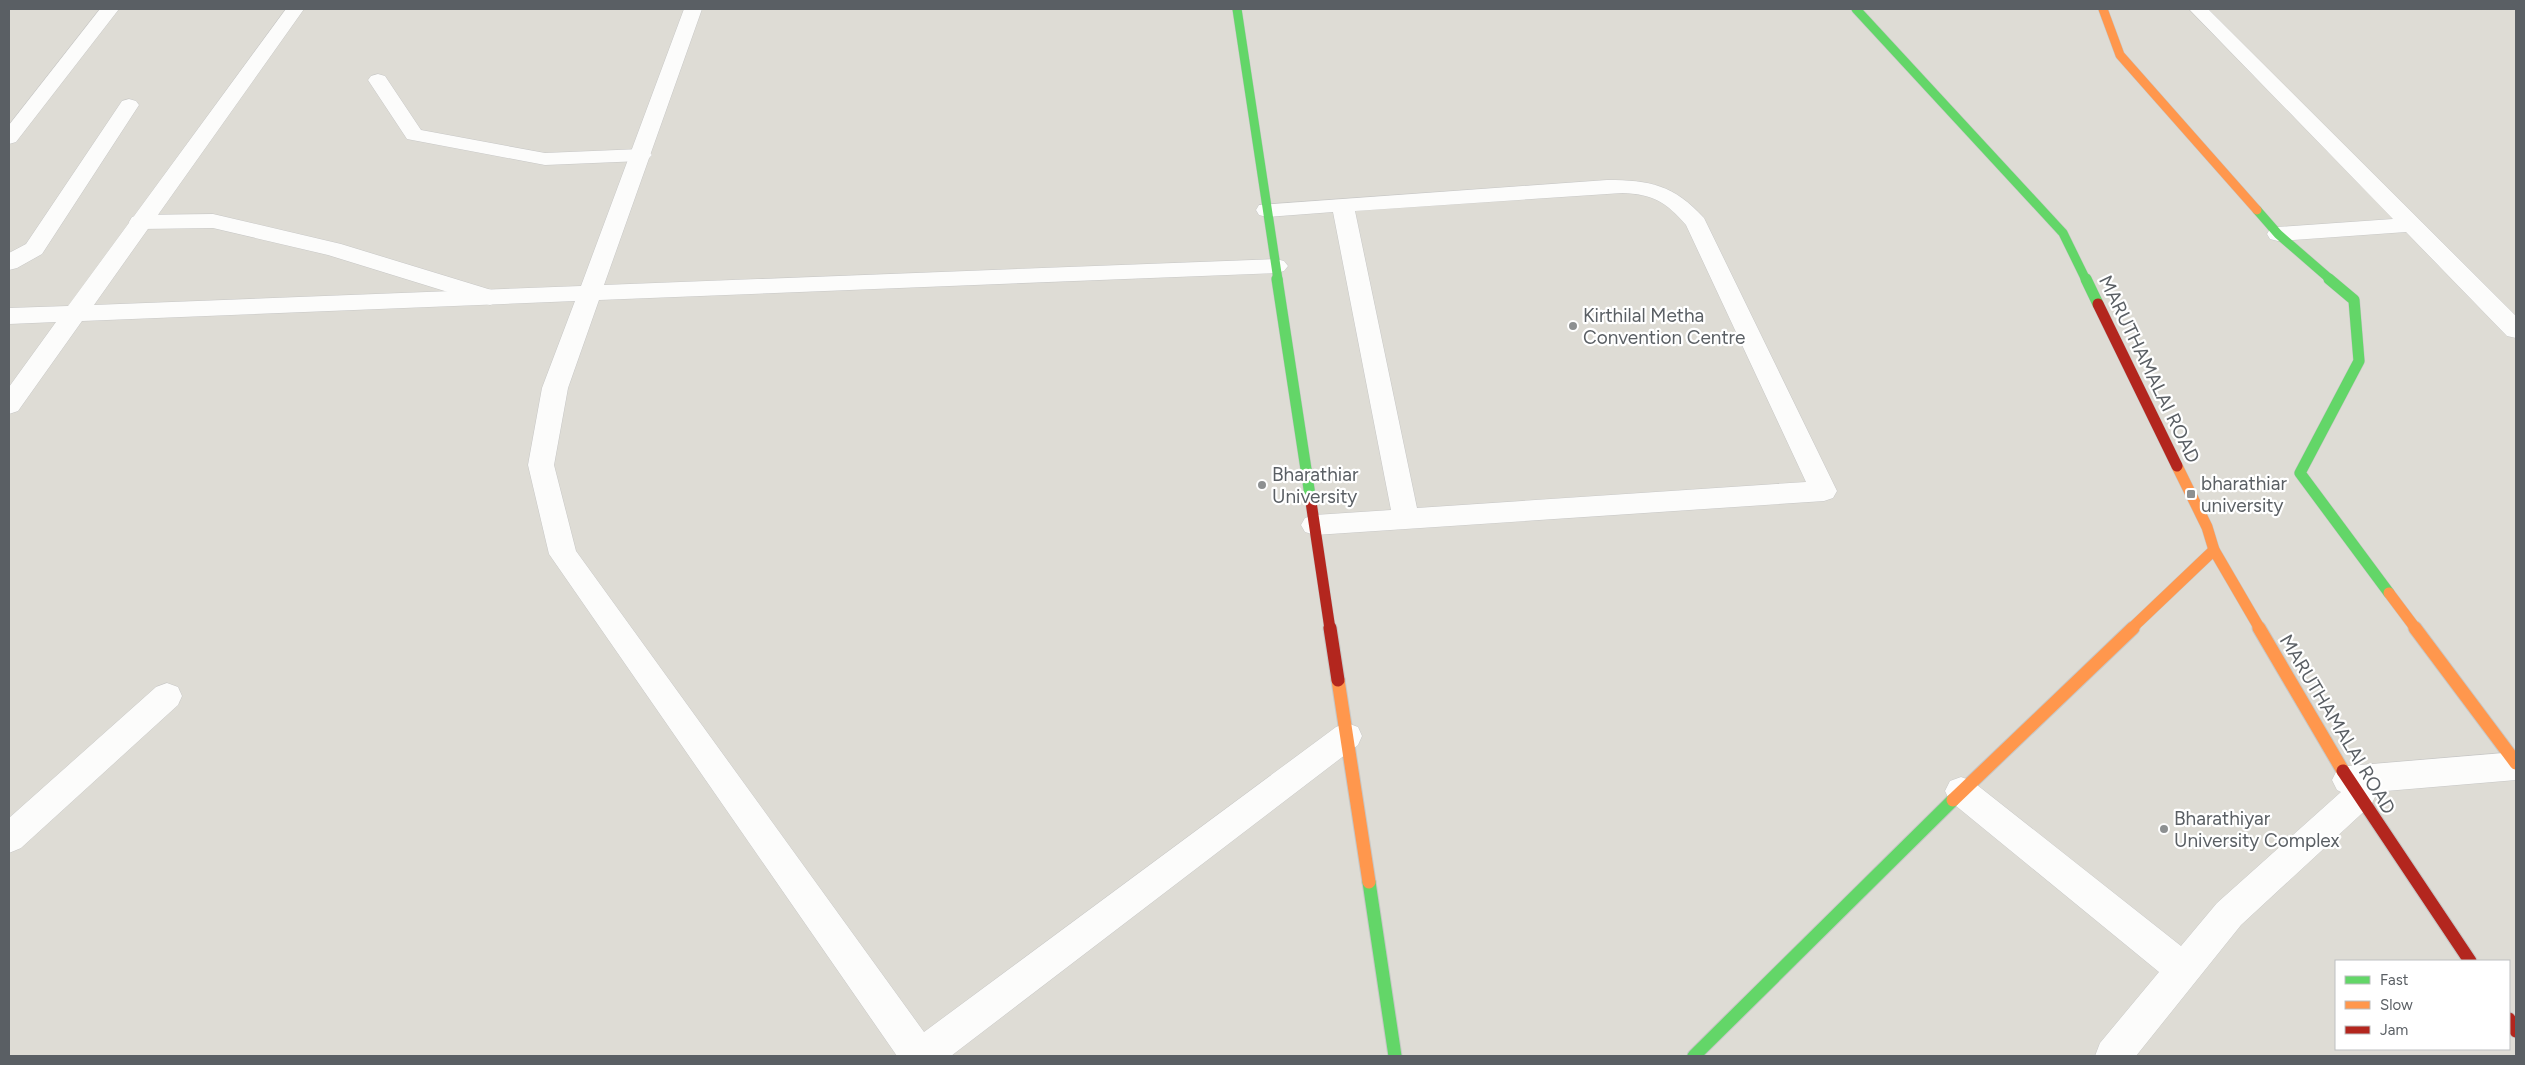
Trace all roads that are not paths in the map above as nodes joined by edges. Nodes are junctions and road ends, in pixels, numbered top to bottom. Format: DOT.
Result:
graph roads {
  1 [pos="110,9"];
  2 [pos="294,9"];
  3 [pos="693,9"];
  4 [pos="1237,9"];
  5 [pos="1856,9"];
  6 [pos="2103,9"];
  7 [pos="2198,9"];
  8 [pos="378,80"];
  9 [pos="129,105"];
  10 [pos="9,138"];
  11 [pos="641,155"];
  12 [pos="1342,205"];
  13 [pos="1268,210"];
  14 [pos="140,222"];
  15 [pos="2413,225"];
  16 [pos="2278,234"];
  17 [pos="9,263"];
  18 [pos="1276,266"];
  19 [pos="592,293"];
  20 [pos="490,297"];
  21 [pos="75,313"];
  22 [pos="9,316"];
  23 [pos="2516,330"];
  24 [pos="9,405"];
  25 [pos="1406,518"];
  26 [pos="1315,525"];
  27 [pos="2214,550"];
  28 [pos="166,696"];
  29 [pos="1347,736"];
  30 [pos="2516,764"];
  31 [pos="2354,787"];
  32 [pos="1961,791"];
  33 [pos="9,838"];
  34 [pos="2469,960"];
  35 [pos="2184,970"];
  36 [pos="920,1056"];
  37 [pos="1395,1056"];
  38 [pos="1694,1056"];
  39 [pos="2113,1056"];
  1 -- 10 [label="street"];
  2 -- 14 [label="street"];
  3 -- 11 [label="street"];
  4 -- 13 [label="street"];
  5 -- 27 [label="street, MARUTHAMALAI ROAD"];
  6 -- 16 [label="street"];
  7 -- 15 [label="street"];
  8 -- 11 [label="street"];
  9 -- 17 [label="street"];
  11 -- 19 [label="street"];
  12 -- 13 [label="street"];
  12 -- 25 [label="street"];
  12 -- 25 [label="street"];
  13 -- 18 [label="street"];
  14 -- 20 [label="street"];
  14 -- 21 [label="street"];
  15 -- 16 [label="street"];
  15 -- 23 [label="street"];
  16 -- 30 [label="street"];
  18 -- 19 [label="street"];
  18 -- 26 [label="street"];
  19 -- 20 [label="street"];
  19 -- 36 [label="street"];
  20 -- 21 [label="street"];
  21 -- 22 [label="street"];
  21 -- 24 [label="street"];
  25 -- 26 [label="street"];
  26 -- 29 [label="street"];
  27 -- 31 [label="street, MARUTHAMALAI ROAD"];
  27 -- 32 [label="street"];
  28 -- 33 [label="street"];
  29 -- 36 [label="street"];
  29 -- 37 [label="street"];
  30 -- 31 [label="street"];
  31 -- 34 [label="street, MARUTHAMALAI ROAD"];
  31 -- 35 [label="street"];
  32 -- 35 [label="street"];
  32 -- 38 [label="street"];
  35 -- 39 [label="street"];
}
